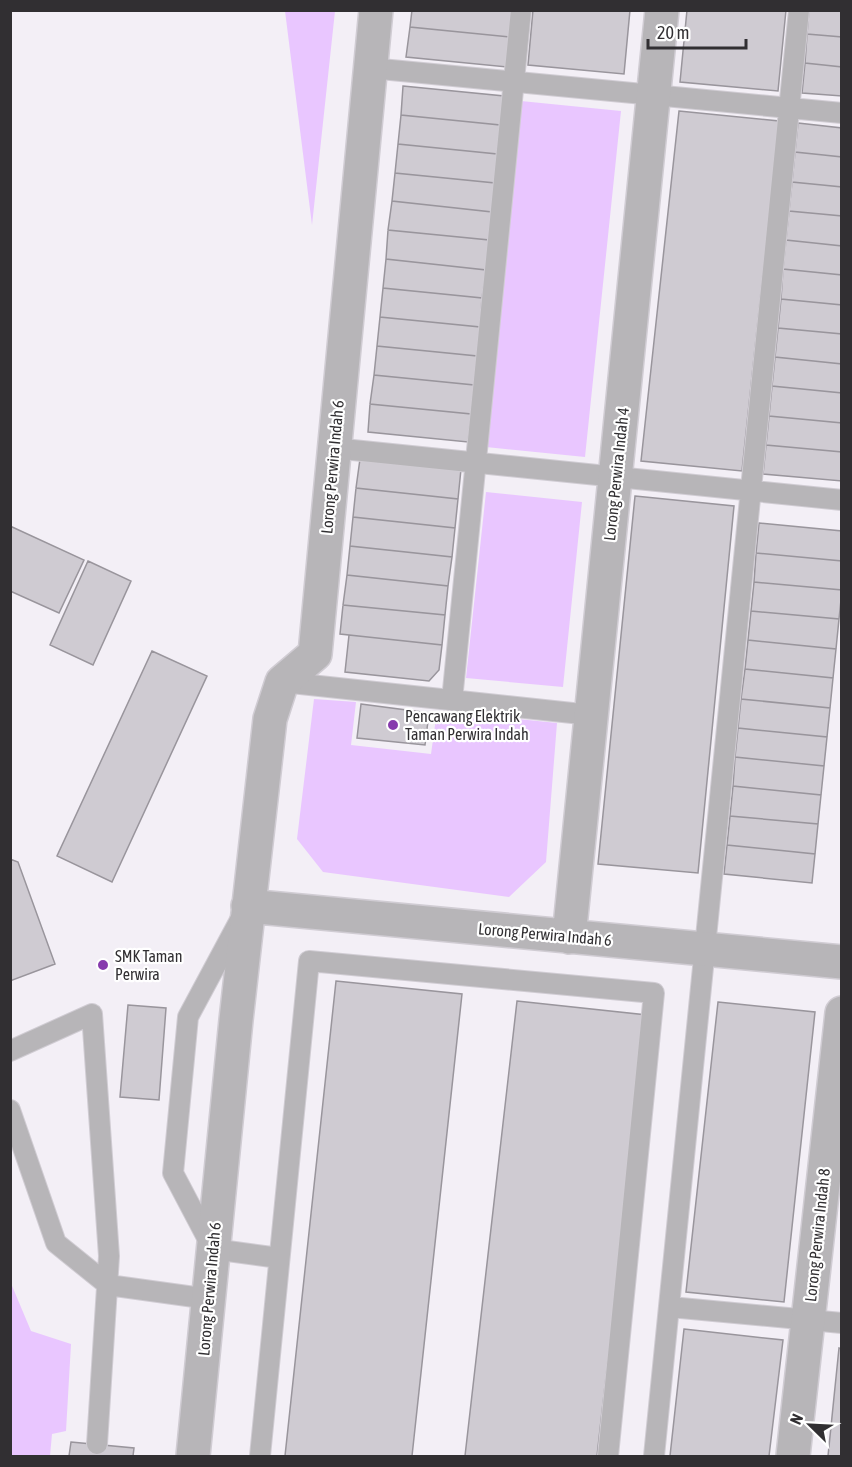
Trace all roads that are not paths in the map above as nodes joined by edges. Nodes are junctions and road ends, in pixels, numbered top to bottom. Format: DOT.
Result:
graph roads {
  1 [pos="376,10"];
  2 [pos="521,10"];
  3 [pos="662,10"];
  4 [pos="799,10"];
  5 [pos="370,68"];
  6 [pos="514,82"];
  7 [pos="654,95"];
  8 [pos="790,108"];
  9 [pos="842,113"];
  10 [pos="333,448"];
  11 [pos="476,463"];
  12 [pos="615,477"];
  13 [pos="752,491"];
  14 [pos="842,500"];
  15 [pos="282,682"];
  16 [pos="452,700"];
  17 [pos="591,715"];
  18 [pos="248,906"];
  19 [pos="569,937"];
  20 [pos="706,949"];
  21 [pos="842,962"];
  22 [pos="842,1013"];
  23 [pos="10,1051"];
  24 [pos="10,1110"];
  25 [pos="213,1249"];
  26 [pos="279,1258"];
  27 [pos="108,1285"];
  28 [pos="209,1299"];
  29 [pos="670,1307"];
  30 [pos="807,1320"];
  31 [pos="842,1323"];
  32 [pos="97,1444"];
  33 [pos="193,1456"];
  34 [pos="260,1456"];
  35 [pos="608,1456"];
  36 [pos="654,1456"];
  37 [pos="793,1456"];
  1 -- 5 [label="street, Lorong Perwira Indah 6"];
  2 -- 6 [label="lane"];
  3 -- 7 [label="street, Lorong Perwira Indah 4"];
  4 -- 8 [label="lane"];
  5 -- 6 [label="lane"];
  5 -- 10 [label="street, Lorong Perwira Indah 6"];
  6 -- 7 [label="lane"];
  6 -- 11 [label="lane"];
  7 -- 8 [label="lane"];
  7 -- 12 [label="street, Lorong Perwira Indah 4"];
  8 -- 9 [label="lane"];
  8 -- 13 [label="lane"];
  10 -- 11 [label="lane"];
  10 -- 15 [label="street, Lorong Perwira Indah 6"];
  11 -- 12 [label="lane"];
  11 -- 16 [label="lane"];
  12 -- 13 [label="lane"];
  12 -- 17 [label="street, Lorong Perwira Indah 4"];
  13 -- 14 [label="lane"];
  13 -- 20 [label="lane"];
  15 -- 16 [label="lane"];
  15 -- 18 [label="street, Lorong Perwira Indah 6"];
  16 -- 17 [label="lane"];
  17 -- 19 [label="street, Lorong Perwira Indah 4"];
  18 -- 19 [label="street, Lorong Perwira Indah 6"];
  18 -- 25 [label="street, Lorong Perwira Indah 6"];
  18 -- 25 [label="lane"];
  19 -- 20 [label="street, Lorong Perwira Indah 6"];
  20 -- 21 [label="street, Lorong Perwira Indah 6"];
  20 -- 29 [label="lane"];
  22 -- 30 [label="street, Lorong Perwira Indah 8"];
  23 -- 27 [label="lane"];
  24 -- 27 [label="lane"];
  25 -- 26 [label="lane"];
  25 -- 28 [label="street, Lorong Perwira Indah 6"];
  26 -- 34 [label="lane"];
  26 -- 35 [label="lane"];
  27 -- 28 [label="lane"];
  27 -- 32 [label="lane"];
  28 -- 33 [label="street, Lorong Perwira Indah 6"];
  29 -- 30 [label="lane"];
  29 -- 36 [label="lane"];
  30 -- 31 [label="lane"];
  30 -- 37 [label="street, Lorong Perwira Indah 8"];
}
